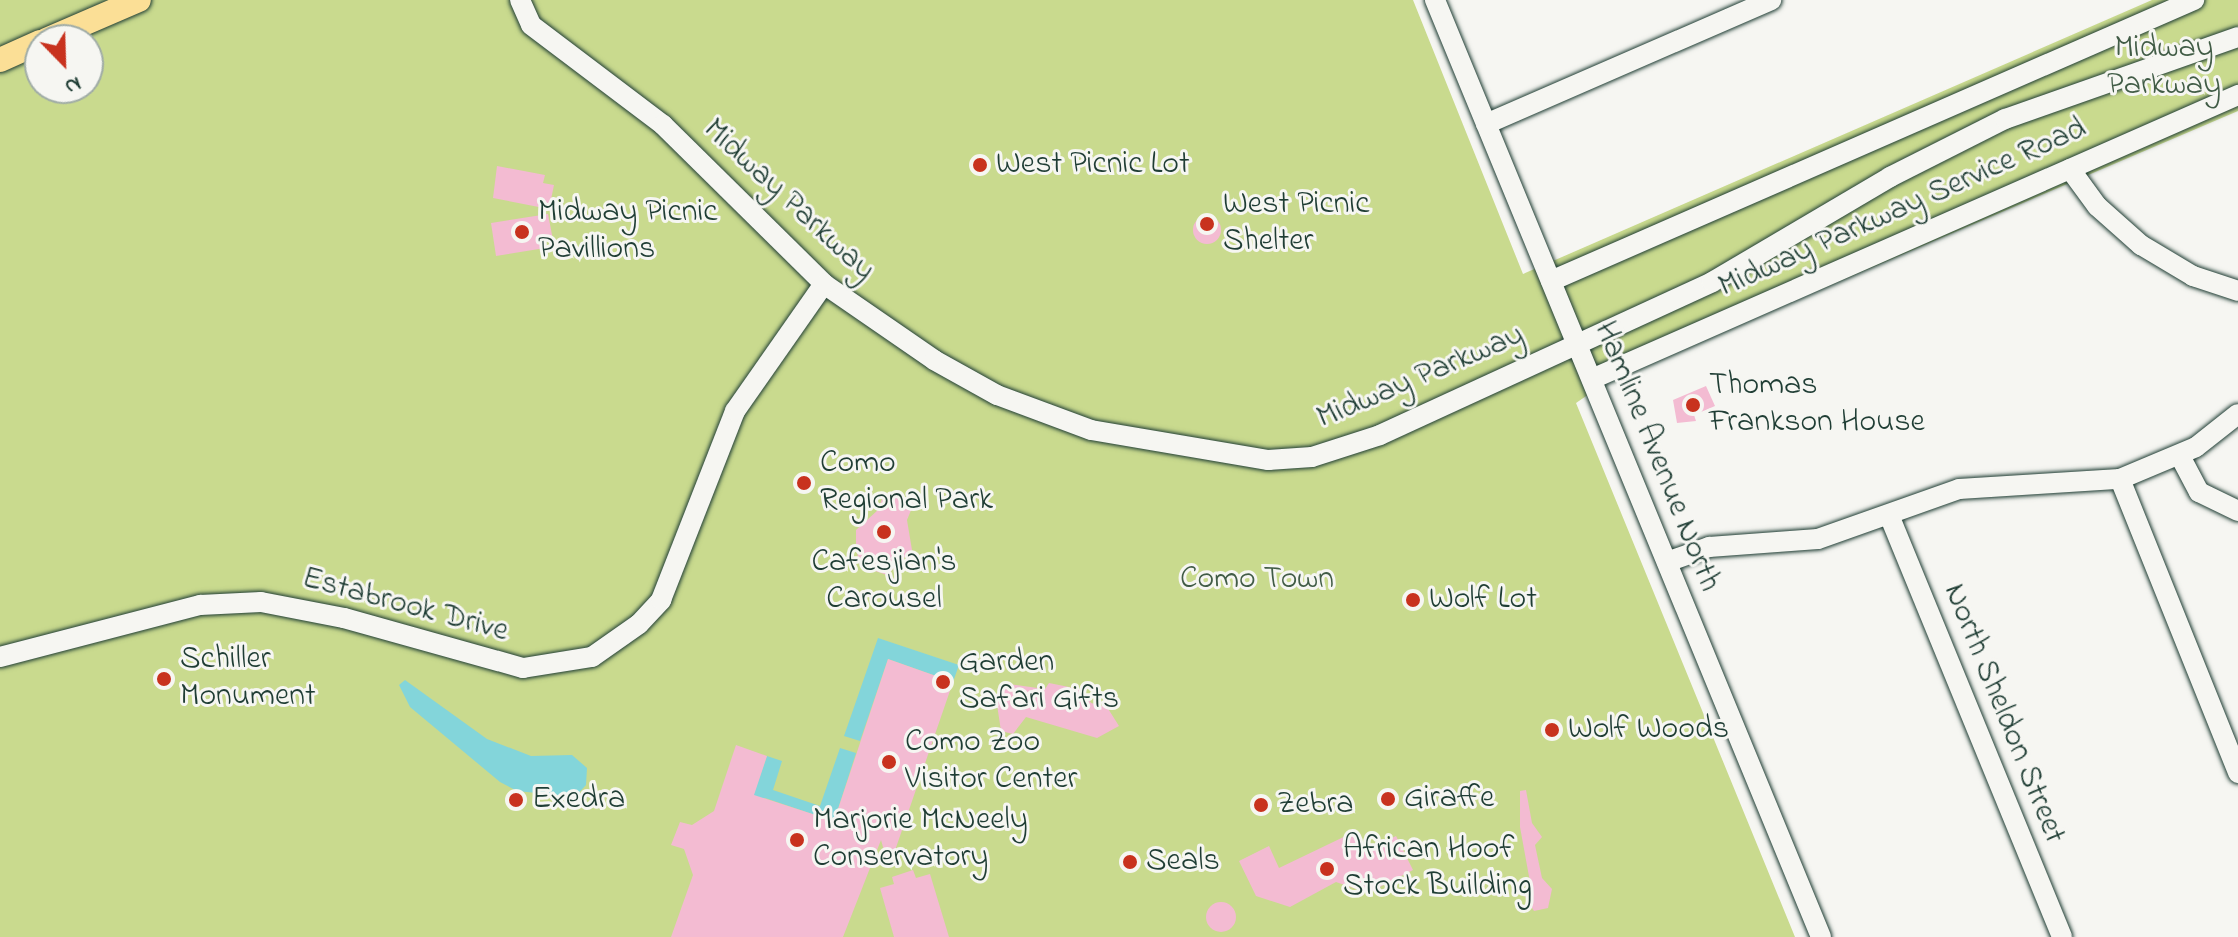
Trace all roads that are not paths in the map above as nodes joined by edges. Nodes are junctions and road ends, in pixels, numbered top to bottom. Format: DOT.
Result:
graph roads {
  1 [pos="139,0"];
  2 [pos="520,0"];
  3 [pos="1435,0"];
  4 [pos="1771,0"];
  5 [pos="2194,0"];
  6 [pos="83,24"];
  7 [pos="2238,37"];
  8 [pos="24,49"];
  9 [pos="0,60"];
  10 [pos="2238,95"];
  11 [pos="1486,124"];
  12 [pos="2070,169"];
  13 [pos="1551,281"];
  14 [pos="824,284"];
  15 [pos="2238,291"];
  16 [pos="1577,341"];
  17 [pos="1592,379"];
  18 [pos="2238,414"];
  19 [pos="2180,456"];
  20 [pos="2120,479"];
  21 [pos="2238,511"];
  22 [pos="1889,515"];
  23 [pos="1667,562"];
  24 [pos="0,657"];
  25 [pos="2238,773"];
  26 [pos="1821,937"];
  27 [pos="2062,937"];
  1 -- 6 [label="main road"];
  2 -- 14 [label="street, Midway Parkway"];
  3 -- 11 [label="street, Hamline Avenue North"];
  4 -- 11 [label="street"];
  5 -- 13 [label="street"];
  7 -- 16 [label="street, Midway Parkway"];
  8 -- 9 [label="main road"];
  10 -- 12 [label="street, Midway Parkway Service Road"];
  11 -- 13 [label="street, Hamline Avenue North"];
  12 -- 15 [label="street"];
  12 -- 17 [label="street, Midway Parkway Service Road"];
  13 -- 16 [label="street, Hamline Avenue North"];
  14 -- 16 [label="street, Midway Parkway"];
  14 -- 24 [label="street, Estabrook Drive"];
  16 -- 17 [label="street, Hamline Avenue North"];
  17 -- 23 [label="street, Hamline Avenue North"];
  18 -- 19 [label="street"];
  19 -- 20 [label="street"];
  19 -- 21 [label="street"];
  20 -- 22 [label="street"];
  20 -- 25 [label="street"];
  22 -- 23 [label="street"];
  22 -- 27 [label="street, North Sheldon Street"];
  23 -- 26 [label="street, Hamline Avenue North"];
}
